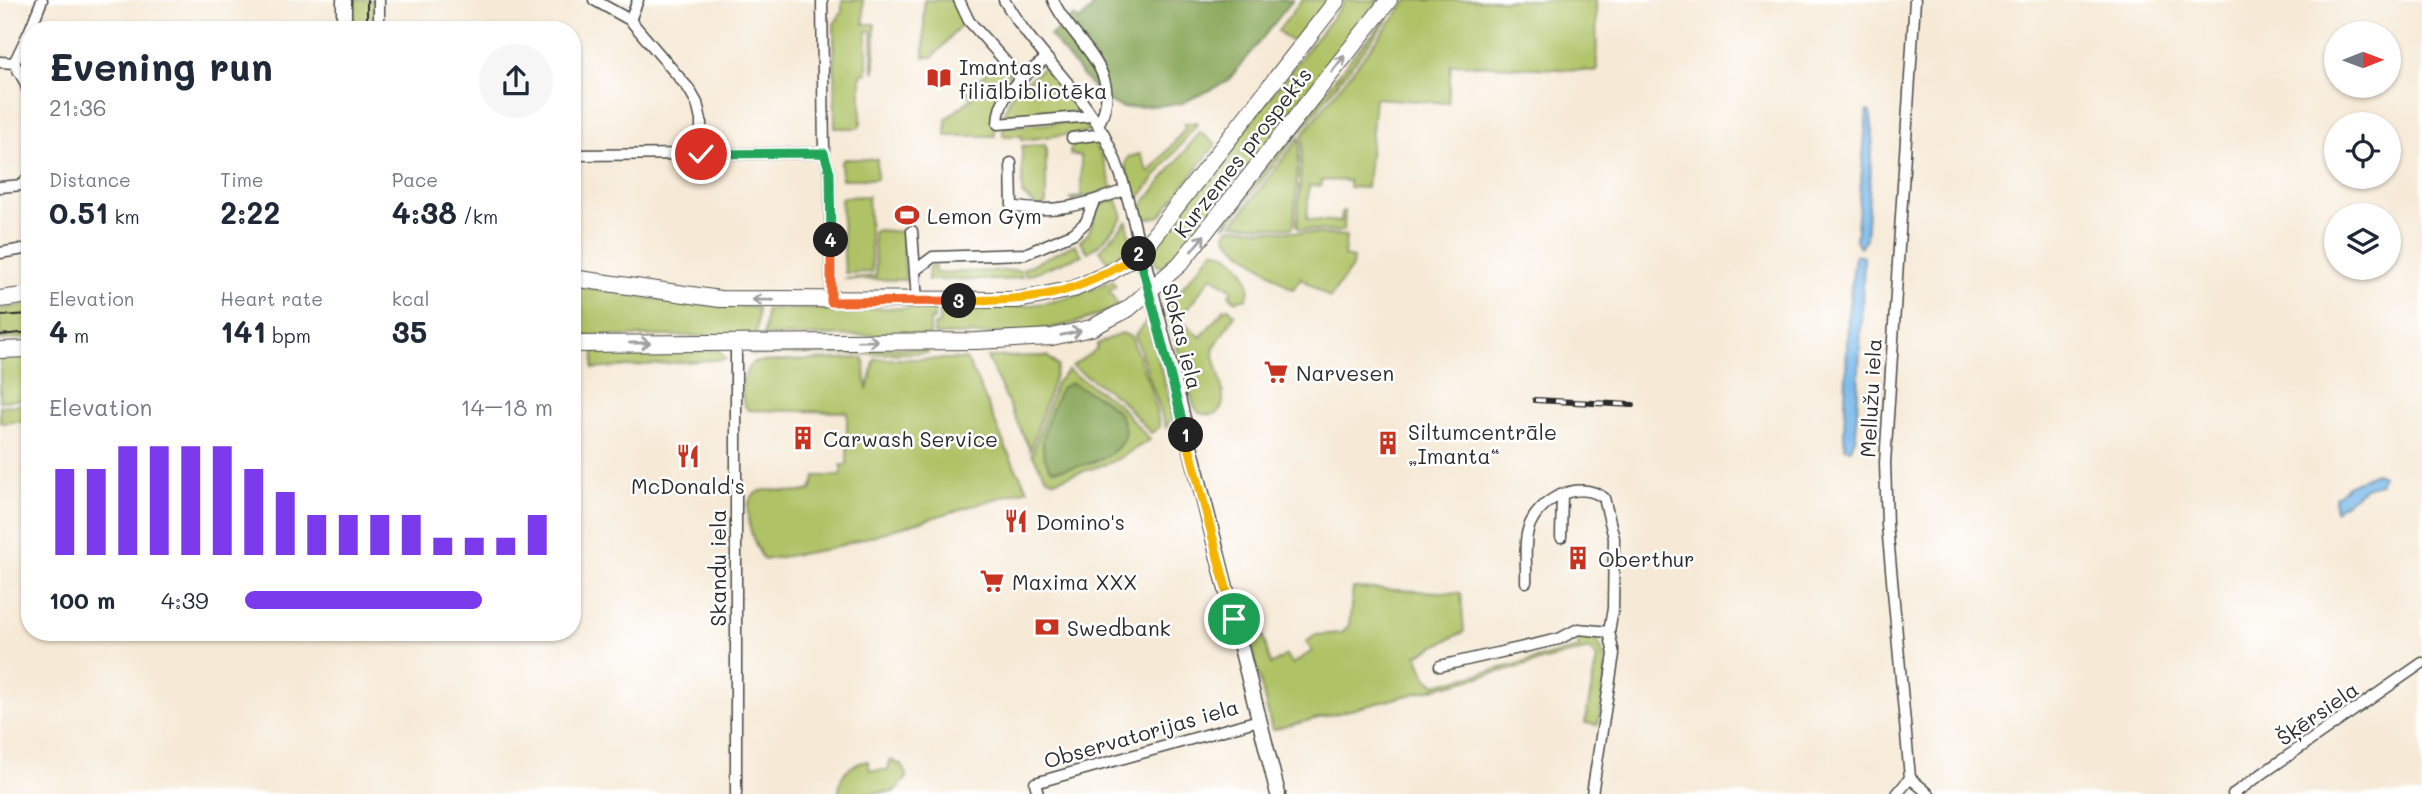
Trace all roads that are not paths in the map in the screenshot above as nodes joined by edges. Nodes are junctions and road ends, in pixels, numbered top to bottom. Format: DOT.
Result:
graph roads {
  1 [pos="42,0"];
  2 [pos="344,0"];
  3 [pos="379,0"];
  4 [pos="594,0"];
  5 [pos="638,0"];
  6 [pos="822,0"];
  7 [pos="959,0"];
  8 [pos="1004,0"];
  9 [pos="1053,0"];
  10 [pos="1337,0"];
  11 [pos="1389,0"];
  12 [pos="1915,0"];
  13 [pos="630,20"];
  14 [pos="34,21"];
  15 [pos="344,21"];
  16 [pos="379,21"];
  17 [pos="21,49"];
  18 [pos="1044,60"];
  19 [pos="0,62"];
  20 [pos="14,63"];
  21 [pos="21,74"];
  22 [pos="1021,79"];
  23 [pos="1098,125"];
  24 [pos="1072,138"];
  25 [pos="824,153"];
  26 [pos="701,154"];
  27 [pos="581,155"];
  28 [pos="1011,163"];
  29 [pos="21,185"];
  30 [pos="0,187"];
  31 [pos="1125,190"];
  32 [pos="1094,201"];
  33 [pos="912,232"];
  34 [pos="21,250"];
  35 [pos="0,253"];
  36 [pos="1141,253"];
  37 [pos="917,269"];
  38 [pos="581,279"];
  39 [pos="1150,292"];
  40 [pos="21,296"];
  41 [pos="0,299"];
  42 [pos="917,301"];
  43 [pos="831,302"];
  44 [pos="736,343"];
  45 [pos="581,344"];
  46 [pos="21,349"];
  47 [pos="0,350"];
  48 [pos="1562,495"];
  49 [pos="1561,537"];
  50 [pos="1526,582"];
  51 [pos="1609,632"];
  52 [pos="2422,663"];
  53 [pos="1440,666"];
  54 [pos="1259,720"];
  55 [pos="1910,778"];
  56 [pos="1036,788"];
  57 [pos="736,794"];
  58 [pos="1278,794"];
  59 [pos="1592,794"];
  60 [pos="1897,794"];
  61 [pos="1929,794"];
  62 [pos="2233,794"];
  1 -- 14 [label="street"];
  2 -- 15 [label="street"];
  3 -- 16 [label="street"];
  4 -- 13 [label="street"];
  5 -- 13 [label="street"];
  6 -- 25 [label="street"];
  7 -- 22 [label="street"];
  8 -- 18 [label="street, Slokas iela"];
  9 -- 23 [label="street"];
  10 -- 36 [label="main road, Kurzemes prospekts"];
  39 -- 11 [label="main road, Kurzemes prospekts, one-way"];
  12 -- 55 [label="street, Mellužu iela"];
  13 -- 26 [label="street"];
  17 -- 20 [label="street"];
  18 -- 22 [label="street"];
  18 -- 23 [label="street, Slokas iela"];
  19 -- 20 [label="street"];
  20 -- 21 [label="street"];
  22 -- 23 [label="street"];
  23 -- 24 [label="street"];
  23 -- 31 [label="street, Slokas iela"];
  25 -- 26 [label="street"];
  25 -- 43 [label="street"];
  26 -- 27 [label="street"];
  28 -- 32 [label="street"];
  29 -- 30 [label="street"];
  31 -- 32 [label="street"];
  31 -- 36 [label="street, Slokas iela"];
  32 -- 37 [label="street"];
  33 -- 37 [label="street"];
  34 -- 35 [label="street"];
  36 -- 39 [label="street, Slokas iela"];
  36 -- 42 [label="main road, Kurzemes prospekts"];
  37 -- 42 [label="street"];
  43 -- 38 [label="main road, Kurzemes prospekts, one-way"];
  44 -- 39 [label="main road, Kurzemes prospekts, one-way"];
  39 -- 54 [label="street, Slokas iela"];
  40 -- 41 [label="main road"];
  42 -- 43 [label="main road, Kurzemes prospekts"];
  45 -- 44 [label="main road, Kurzemes prospekts, one-way"];
  44 -- 57 [label="street, Skandu iela"];
  46 -- 47 [label="main road"];
  48 -- 49 [label="street"];
  48 -- 50 [label="street"];
  48 -- 51 [label="street"];
  51 -- 53 [label="street"];
  51 -- 59 [label="street"];
  52 -- 62 [label="street, Šķērsiela"];
  54 -- 56 [label="street, Observatorijas iela"];
  54 -- 58 [label="street, Slokas iela"];
  55 -- 60 [label="street"];
  55 -- 61 [label="street"];
}
